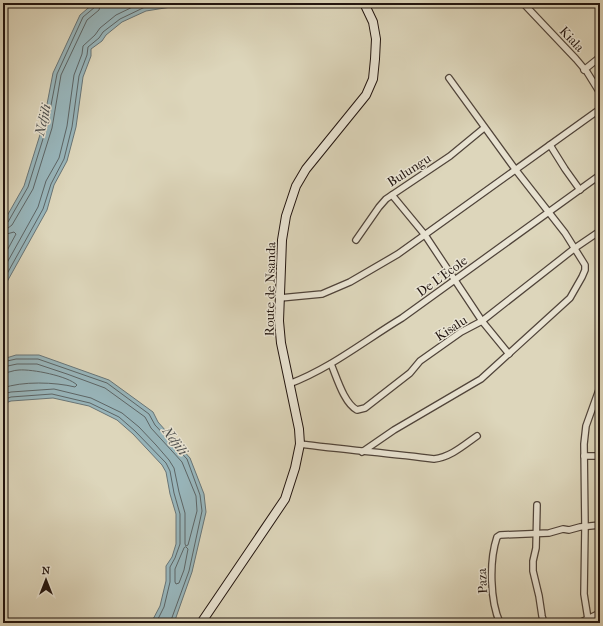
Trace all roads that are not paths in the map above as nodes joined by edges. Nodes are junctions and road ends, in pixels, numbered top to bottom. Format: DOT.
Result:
graph roads {
  1 [pos="364,3"];
  2 [pos="523,3"];
  3 [pos="600,57"];
  4 [pos="584,70"];
  5 [pos="449,78"];
  6 [pos="600,93"];
  7 [pos="600,109"];
  8 [pos="484,128"];
  9 [pos="550,145"];
  10 [pos="515,169"];
  11 [pos="600,175"];
  12 [pos="580,190"];
  13 [pos="392,195"];
  14 [pos="549,213"];
  15 [pos="600,232"];
  16 [pos="425,234"];
  17 [pos="356,240"];
  18 [pos="575,248"];
  19 [pos="456,280"];
  20 [pos="280,298"];
  21 [pos="482,321"];
  22 [pos="509,354"];
  23 [pos="331,364"];
  24 [pos="289,384"];
  25 [pos="600,387"];
  26 [pos="477,436"];
  27 [pos="300,444"];
  28 [pos="362,452"];
  29 [pos="584,456"];
  30 [pos="600,456"];
  31 [pos="537,505"];
  32 [pos="600,525"];
  33 [pos="585,527"];
  34 [pos="535,533"];
  35 [pos="600,613"];
  36 [pos="589,621"];
  37 [pos="201,623"];
  38 [pos="500,623"];
  39 [pos="544,623"];
  40 [pos="579,623"];
  1 -- 20 [label="street, Route de Nsanda"];
  2 -- 4 [label="street, Kiala"];
  3 -- 4 [label="street"];
  4 -- 6 [label="street, Kiala"];
  5 -- 8 [label="street"];
  7 -- 9 [label="street"];
  8 -- 10 [label="street"];
  8 -- 13 [label="street, Bulungu"];
  9 -- 10 [label="street"];
  9 -- 12 [label="street"];
  10 -- 14 [label="street"];
  10 -- 16 [label="street"];
  11 -- 12 [label="street, De L'Ecole"];
  12 -- 14 [label="street, De L'Ecole"];
  13 -- 16 [label="street"];
  13 -- 17 [label="street, Bulungu"];
  14 -- 18 [label="street"];
  14 -- 19 [label="street, De L'Ecole"];
  15 -- 18 [label="street, Kisalu"];
  16 -- 19 [label="street"];
  16 -- 20 [label="street"];
  18 -- 21 [label="street, Kisalu"];
  18 -- 22 [label="street"];
  19 -- 21 [label="street"];
  19 -- 23 [label="street, De L'Ecole"];
  20 -- 24 [label="street, Route de Nsanda"];
  21 -- 22 [label="street"];
  21 -- 23 [label="street, Kisalu"];
  22 -- 28 [label="street"];
  23 -- 24 [label="street, De L'Ecole"];
  24 -- 27 [label="street, Route de Nsanda"];
  25 -- 29 [label="street"];
  26 -- 28 [label="street"];
  27 -- 28 [label="street"];
  27 -- 37 [label="street, Route de Nsanda"];
  29 -- 30 [label="street"];
  29 -- 33 [label="street"];
  31 -- 34 [label="street"];
  32 -- 33 [label="street"];
  33 -- 34 [label="street"];
  33 -- 36 [label="street"];
  34 -- 38 [label="street, Paza"];
  34 -- 39 [label="street"];
  35 -- 36 [label="street"];
  36 -- 40 [label="street"];
}
